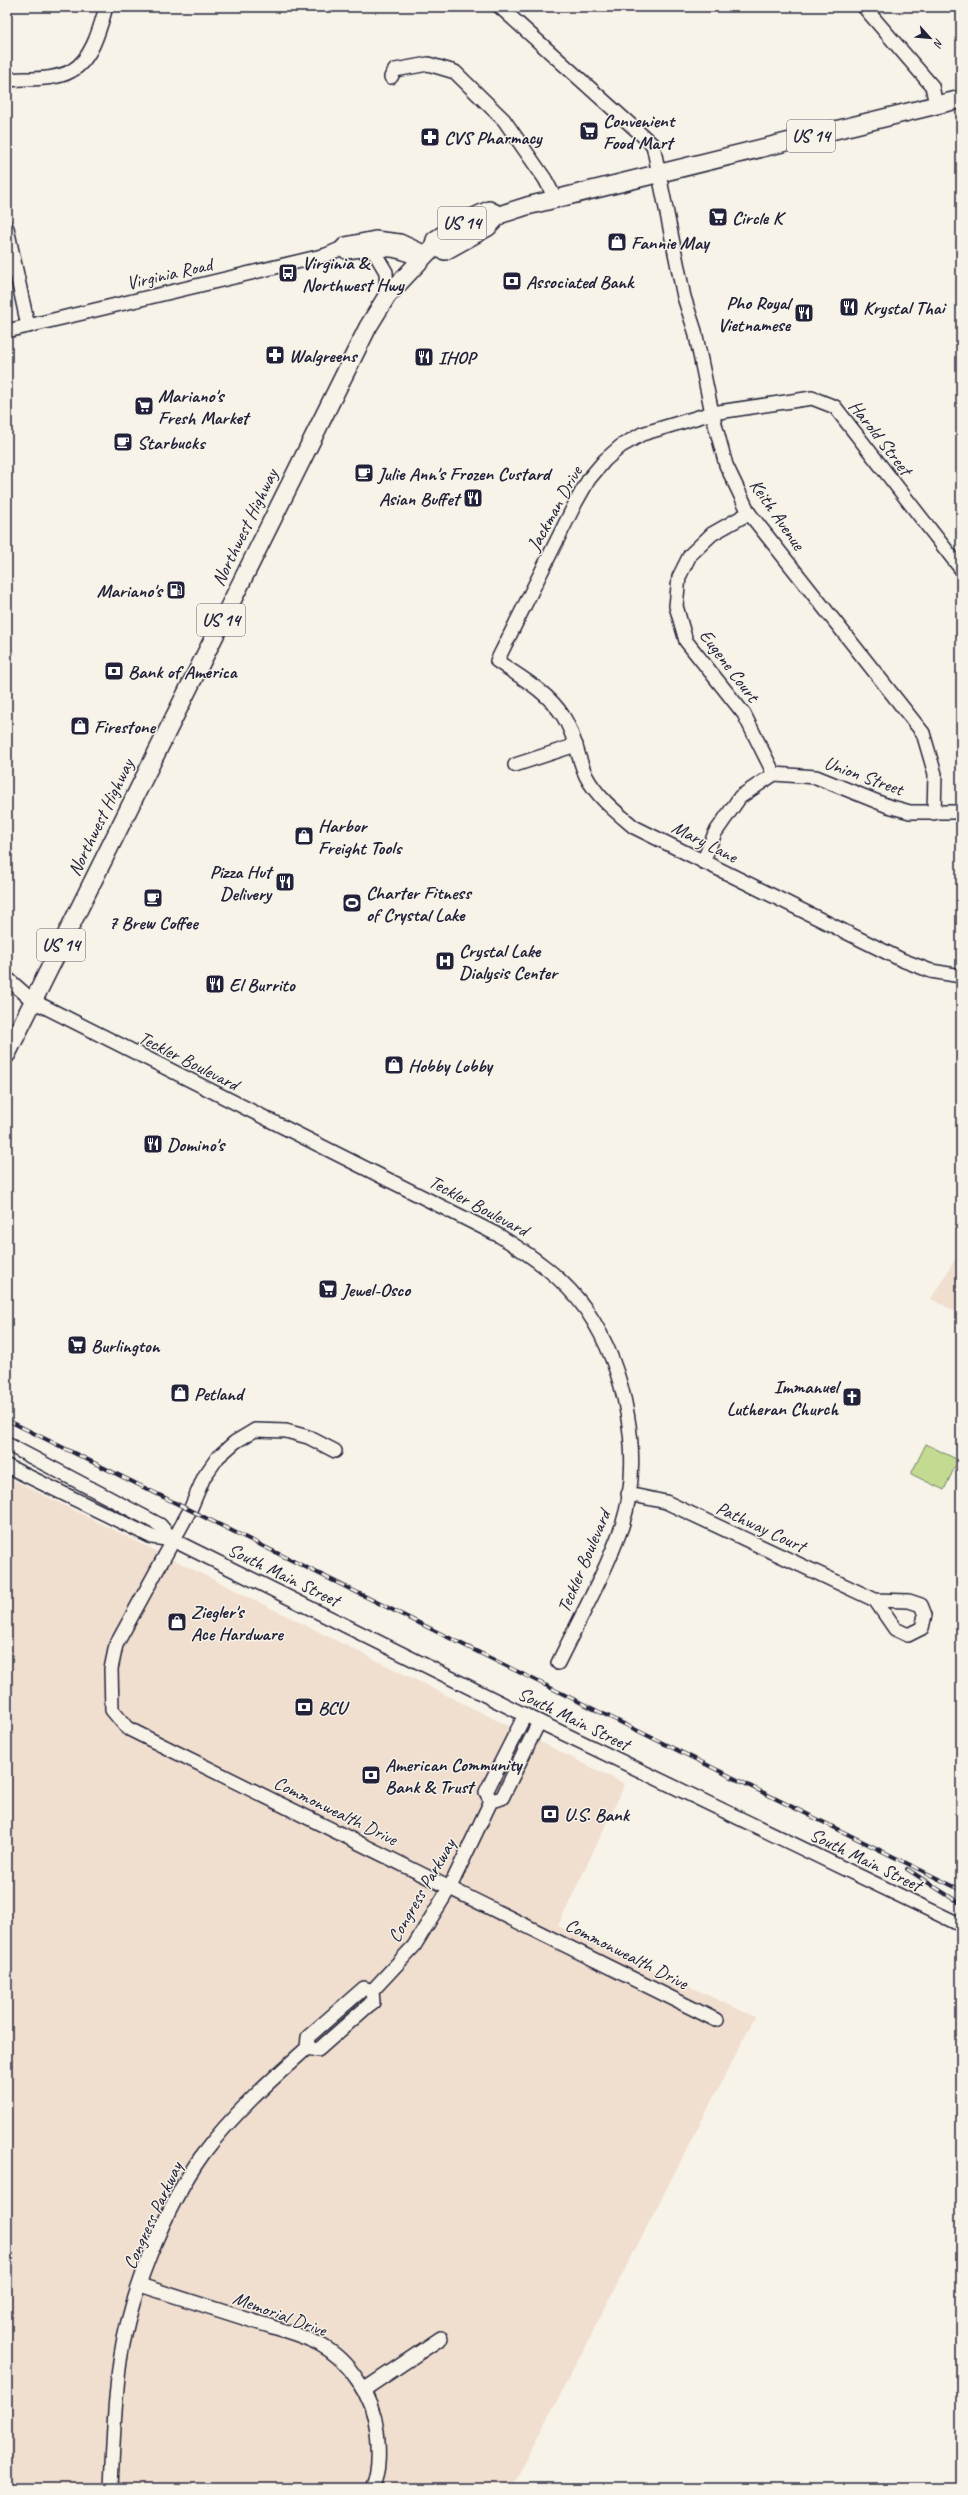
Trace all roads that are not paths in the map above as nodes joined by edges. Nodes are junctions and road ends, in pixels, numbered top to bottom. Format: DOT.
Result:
graph roads {
  1 [pos="106,7"];
  2 [pos="500,7"];
  3 [pos="864,7"];
  4 [pos="391,77"];
  5 [pos="7,80"];
  6 [pos="961,99"];
  7 [pos="936,105"];
  8 [pos="661,175"];
  9 [pos="556,200"];
  10 [pos="7,228"];
  11 [pos="340,250"];
  12 [pos="373,250"];
  13 [pos="426,254"];
  14 [pos="387,296"];
  15 [pos="28,326"];
  16 [pos="7,331"];
  17 [pos="712,414"];
  18 [pos="750,513"];
  19 [pos="961,569"];
  20 [pos="497,661"];
  21 [pos="576,745"];
  22 [pos="515,765"];
  23 [pos="774,774"];
  24 [pos="961,812"];
  25 [pos="934,813"];
  26 [pos="703,862"];
  27 [pos="961,976"];
  28 [pos="7,978"];
  29 [pos="33,1001"];
  30 [pos="7,1054"];
  31 [pos="7,1444"];
  32 [pos="335,1451"];
  33 [pos="7,1466"];
  34 [pos="628,1494"];
  35 [pos="173,1540"];
  36 [pos="875,1600"];
  37 [pos="558,1663"];
  38 [pos="525,1715"];
  39 [pos="539,1722"];
  40 [pos="491,1801"];
  41 [pos="450,1887"];
  42 [pos="961,1926"];
  43 [pos="716,2020"];
  44 [pos="140,2285"];
  45 [pos="441,2338"];
  46 [pos="365,2389"];
  47 [pos="111,2488"];
  48 [pos="372,2488"];
  1 -- 5 [label="street"];
  2 -- 8 [label="street, Keith Avenue"];
  3 -- 7 [label="street"];
  4 -- 9 [label="street"];
  6 -- 7 [label="main road, US 14"];
  7 -- 8 [label="main road, US 14"];
  8 -- 9 [label="main road, US 14"];
  8 -- 17 [label="street, Keith Avenue"];
  9 -- 13 [label="main road, US 14"];
  10 -- 15 [label="street"];
  11 -- 12 [label="street, Virginia Road"];
  11 -- 13 [label="street, Virginia Road"];
  11 -- 15 [label="street, Virginia Road"];
  12 -- 13 [label="street, Virginia Road"];
  12 -- 14 [label="street"];
  13 -- 14 [label="main road, Northwest Highway / US 14"];
  14 -- 29 [label="main road, Northwest Highway / US 14"];
  15 -- 16 [label="street, Virginia Road"];
  17 -- 18 [label="street, Keith Avenue"];
  17 -- 19 [label="street, Harold Street"];
  17 -- 20 [label="street, Jackman Drive"];
  18 -- 23 [label="street, Eugene Court"];
  18 -- 25 [label="street, Keith Avenue"];
  20 -- 21 [label="street, Mary Lane"];
  21 -- 22 [label="street"];
  21 -- 26 [label="street, Mary Lane"];
  23 -- 25 [label="street, Union Street"];
  23 -- 26 [label="street"];
  24 -- 25 [label="street, Union Street"];
  26 -- 27 [label="street, Mary Lane"];
  28 -- 29 [label="street, Teckler Boulevard"];
  29 -- 30 [label="main road, Northwest Highway / US 14"];
  29 -- 34 [label="street, Teckler Boulevard"];
  31 -- 35 [label="street, South Main Street"];
  32 -- 35 [label="street, Commonwealth Drive"];
  33 -- 35 [label="street, South Main Street"];
  34 -- 36 [label="street, Pathway Court"];
  34 -- 37 [label="street, Teckler Boulevard"];
  35 -- 38 [label="street, South Main Street"];
  35 -- 41 [label="street, Commonwealth Drive"];
  38 -- 39 [label="street, South Main Street"];
  38 -- 40 [label="street, Congress Parkway"];
  39 -- 40 [label="street, Congress Parkway"];
  39 -- 42 [label="street, South Main Street"];
  40 -- 41 [label="street, Congress Parkway"];
  41 -- 43 [label="street, Commonwealth Drive"];
  41 -- 44 [label="street, Congress Parkway"];
  44 -- 46 [label="street, Memorial Drive"];
  44 -- 47 [label="street, Congress Parkway"];
  45 -- 46 [label="street"];
  46 -- 48 [label="street, Memorial Drive"];
}
